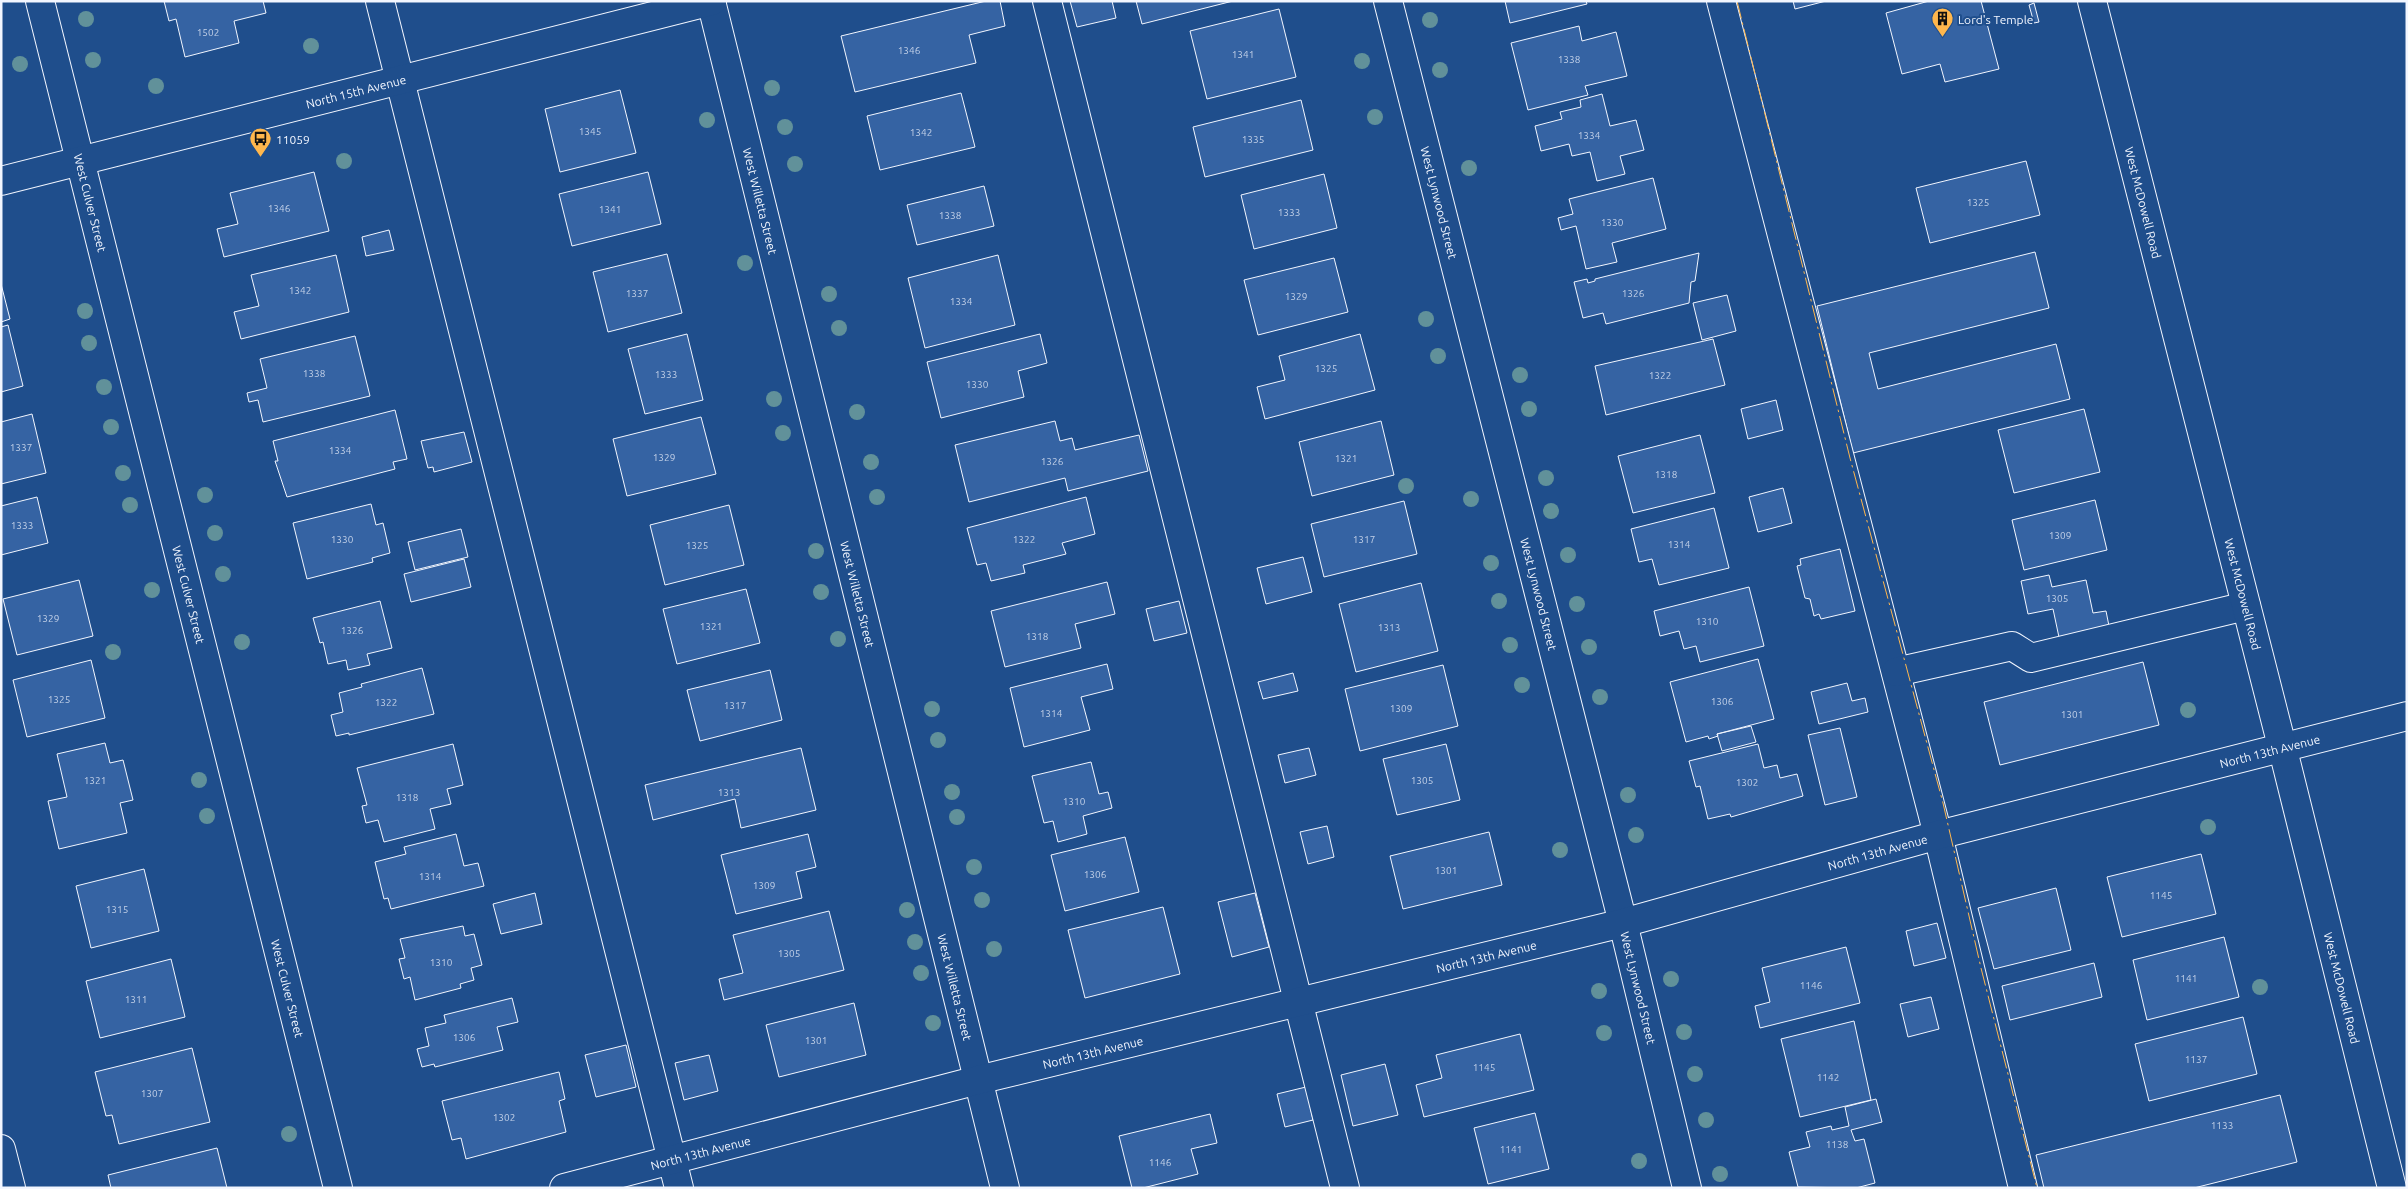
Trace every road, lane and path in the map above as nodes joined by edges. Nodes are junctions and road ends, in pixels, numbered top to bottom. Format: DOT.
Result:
graph roads {
  1 [pos="40,1"];
  2 [pos="380,1"];
  3 [pos="711,1"];
  4 [pos="1047,1"];
  5 [pos="1388,1"];
  6 [pos="1720,1"];
  7 [pos="2092,1"];
  8 [pos="400,80"];
  9 [pos="80,162"];
  10 [pos="1,181"];
  11 [pos="2246,606"];
  12 [pos="1896,672"];
  13 [pos="2407,716"];
  14 [pos="2282,746"];
  15 [pos="1938,835"];
  16 [pos="1623,923"];
  17 [pos="1299,1003"];
  18 [pos="978,1080"];
  19 [pos="1,1149"];
  20 [pos="671,1158"];
  21 [pos="11,1188"];
  22 [pos="338,1188"];
  23 [pos="564,1188"];
  24 [pos="679,1188"];
  25 [pos="1005,1188"];
  26 [pos="1345,1188"];
  27 [pos="1687,1188"];
  28 [pos="2023,1188"];
  29 [pos="2392,1188"];
  1 -- 9 [label="street, West Culver Street"];
  2 -- 8 [label="street"];
  3 -- 8 [label="street, North 15th Avenue"];
  3 -- 18 [label="street, West Willetta Street"];
  4 -- 17 [label="street"];
  5 -- 16 [label="street, West Lynwood Street"];
  6 -- 12 [label="street"];
  7 -- 11 [label="street, West McDowell Road"];
  8 -- 9 [label="street, North 15th Avenue"];
  8 -- 20 [label="street"];
  9 -- 10 [label="street, North 15th Avenue"];
  9 -- 22 [label="street, West Culver Street"];
  11 -- 12 [label="street"];
  11 -- 14 [label="street, West McDowell Road"];
  12 -- 15 [label="street"];
  13 -- 14 [label="street, North 13th Avenue"];
  14 -- 15 [label="street, North 13th Avenue"];
  14 -- 29 [label="street, West McDowell Road"];
  15 -- 16 [label="street, North 13th Avenue"];
  15 -- 28 [label="street"];
  16 -- 17 [label="street, North 13th Avenue"];
  16 -- 27 [label="street, West Lynwood Street"];
  17 -- 18 [label="street, North 13th Avenue"];
  17 -- 26 [label="street"];
  18 -- 20 [label="street, North 13th Avenue"];
  18 -- 25 [label="street, West Willetta Street"];
  19 -- 21 [label="street"];
  20 -- 23 [label="street, North 13th Avenue"];
  20 -- 24 [label="street"];
}
